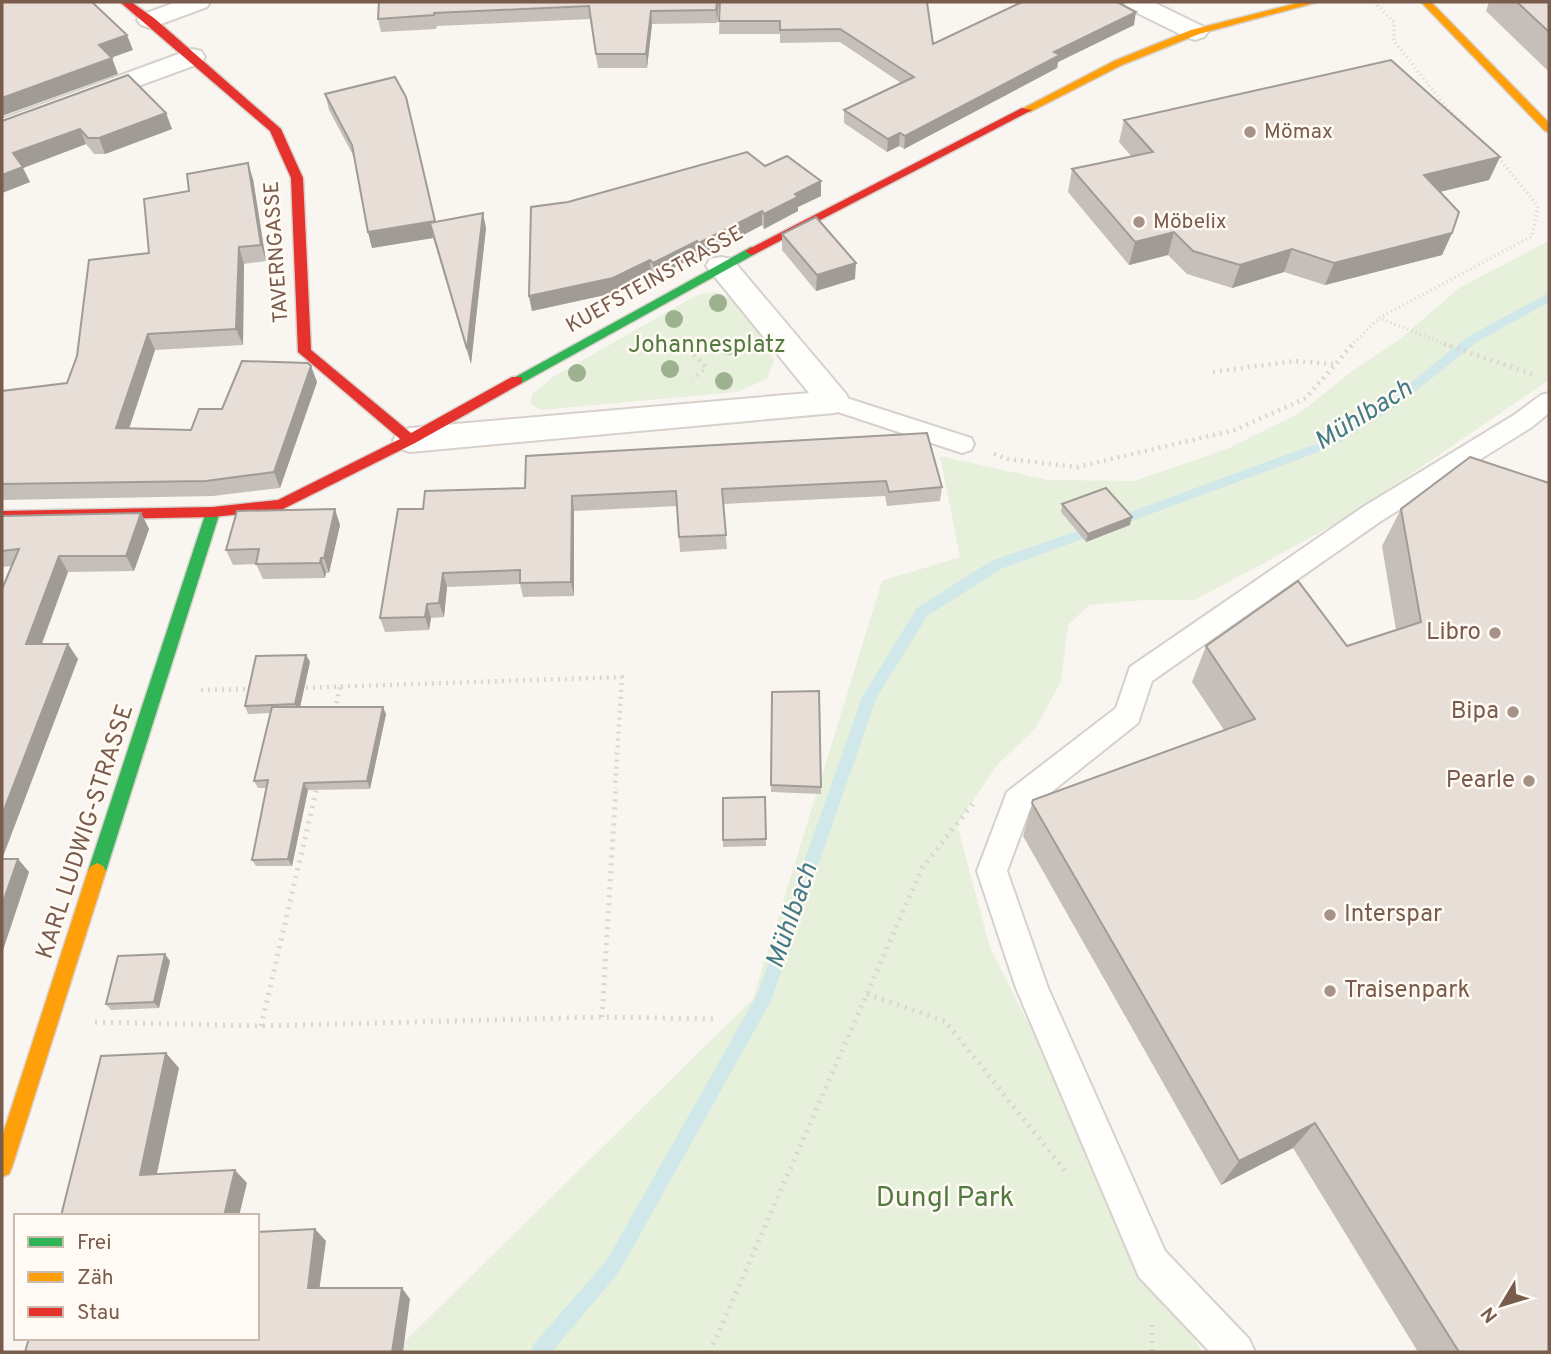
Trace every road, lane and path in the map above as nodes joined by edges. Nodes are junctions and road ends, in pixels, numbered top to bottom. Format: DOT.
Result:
graph roads {
  1 [pos="125,2"];
  2 [pos="198,2"];
  3 [pos="1134,2"];
  4 [pos="1313,2"];
  5 [pos="1374,2"];
  6 [pos="1426,2"];
  7 [pos="149,20"];
  8 [pos="1195,32"];
  9 [pos="192,57"];
  10 [pos="1422,76"];
  11 [pos="1413,77"];
  12 [pos="2,128"];
  13 [pos="1549,128"];
  14 [pos="721,266"];
  15 [pos="1379,318"];
  16 [pos="619,323"];
  17 [pos="1335,364"];
  18 [pos="1213,372"];
  19 [pos="1533,374"];
  20 [pos="1549,401"];
  21 [pos="834,402"];
  22 [pos="656,418"];
  23 [pos="410,440"];
  24 [pos="962,444"];
  25 [pos="213,512"];
  26 [pos="2,516"];
  27 [pos="340,687"];
  28 [pos="288,688"];
  29 [pos="261,689"];
  30 [pos="155,691"];
  31 [pos="334,714"];
  32 [pos="318,782"];
  33 [pos="978,797"];
  34 [pos="867,994"];
  35 [pos="602,1017"];
  36 [pos="719,1019"];
  37 [pos="49,1021"];
  38 [pos="261,1026"];
  39 [pos="2,1167"];
  40 [pos="1067,1173"];
  41 [pos="710,1352"];
  42 [pos="1236,1352"];
  1 -- 7 [label="street, TAVERNGASSE"];
  2 -- 7 [label="street"];
  3 -- 8 [label="street"];
  4 -- 8 [label="street, KUEFSTEINSTRASSE"];
  5 -- 10 [label="path"];
  6 -- 13 [label="street"];
  7 -- 9 [label="street, TAVERNGASSE"];
  8 -- 14 [label="street, KUEFSTEINSTRASSE"];
  9 -- 12 [label="street"];
  9 -- 23 [label="street, TAVERNGASSE"];
  10 -- 11 [label="path"];
  10 -- 15 [label="path"];
  14 -- 16 [label="street, KUEFSTEINSTRASSE"];
  14 -- 21 [label="street"];
  15 -- 17 [label="path"];
  15 -- 19 [label="path"];
  16 -- 22 [label="path"];
  16 -- 23 [label="street, KUEFSTEINSTRASSE"];
  17 -- 18 [label="path"];
  17 -- 24 [label="path"];
  20 -- 42 [label="lane"];
  21 -- 22 [label="street"];
  21 -- 24 [label="lane"];
  22 -- 23 [label="street"];
  23 -- 25 [label="street, KUEFSTEINSTRASSE"];
  25 -- 26 [label="street, KUEFSTEINSTRASSE"];
  25 -- 30 [label="street, KARL LUDWIG-STRASSE"];
  27 -- 28 [label="path"];
  27 -- 31 [label="path"];
  27 -- 35 [label="path"];
  29 -- 30 [label="path"];
  30 -- 37 [label="street, KARL LUDWIG-STRASSE"];
  32 -- 38 [label="path"];
  33 -- 34 [label="path"];
  34 -- 40 [label="path"];
  34 -- 41 [label="path"];
  35 -- 36 [label="path"];
  35 -- 38 [label="path"];
  37 -- 38 [label="path"];
  37 -- 39 [label="street, KARL LUDWIG-STRASSE"];
}
